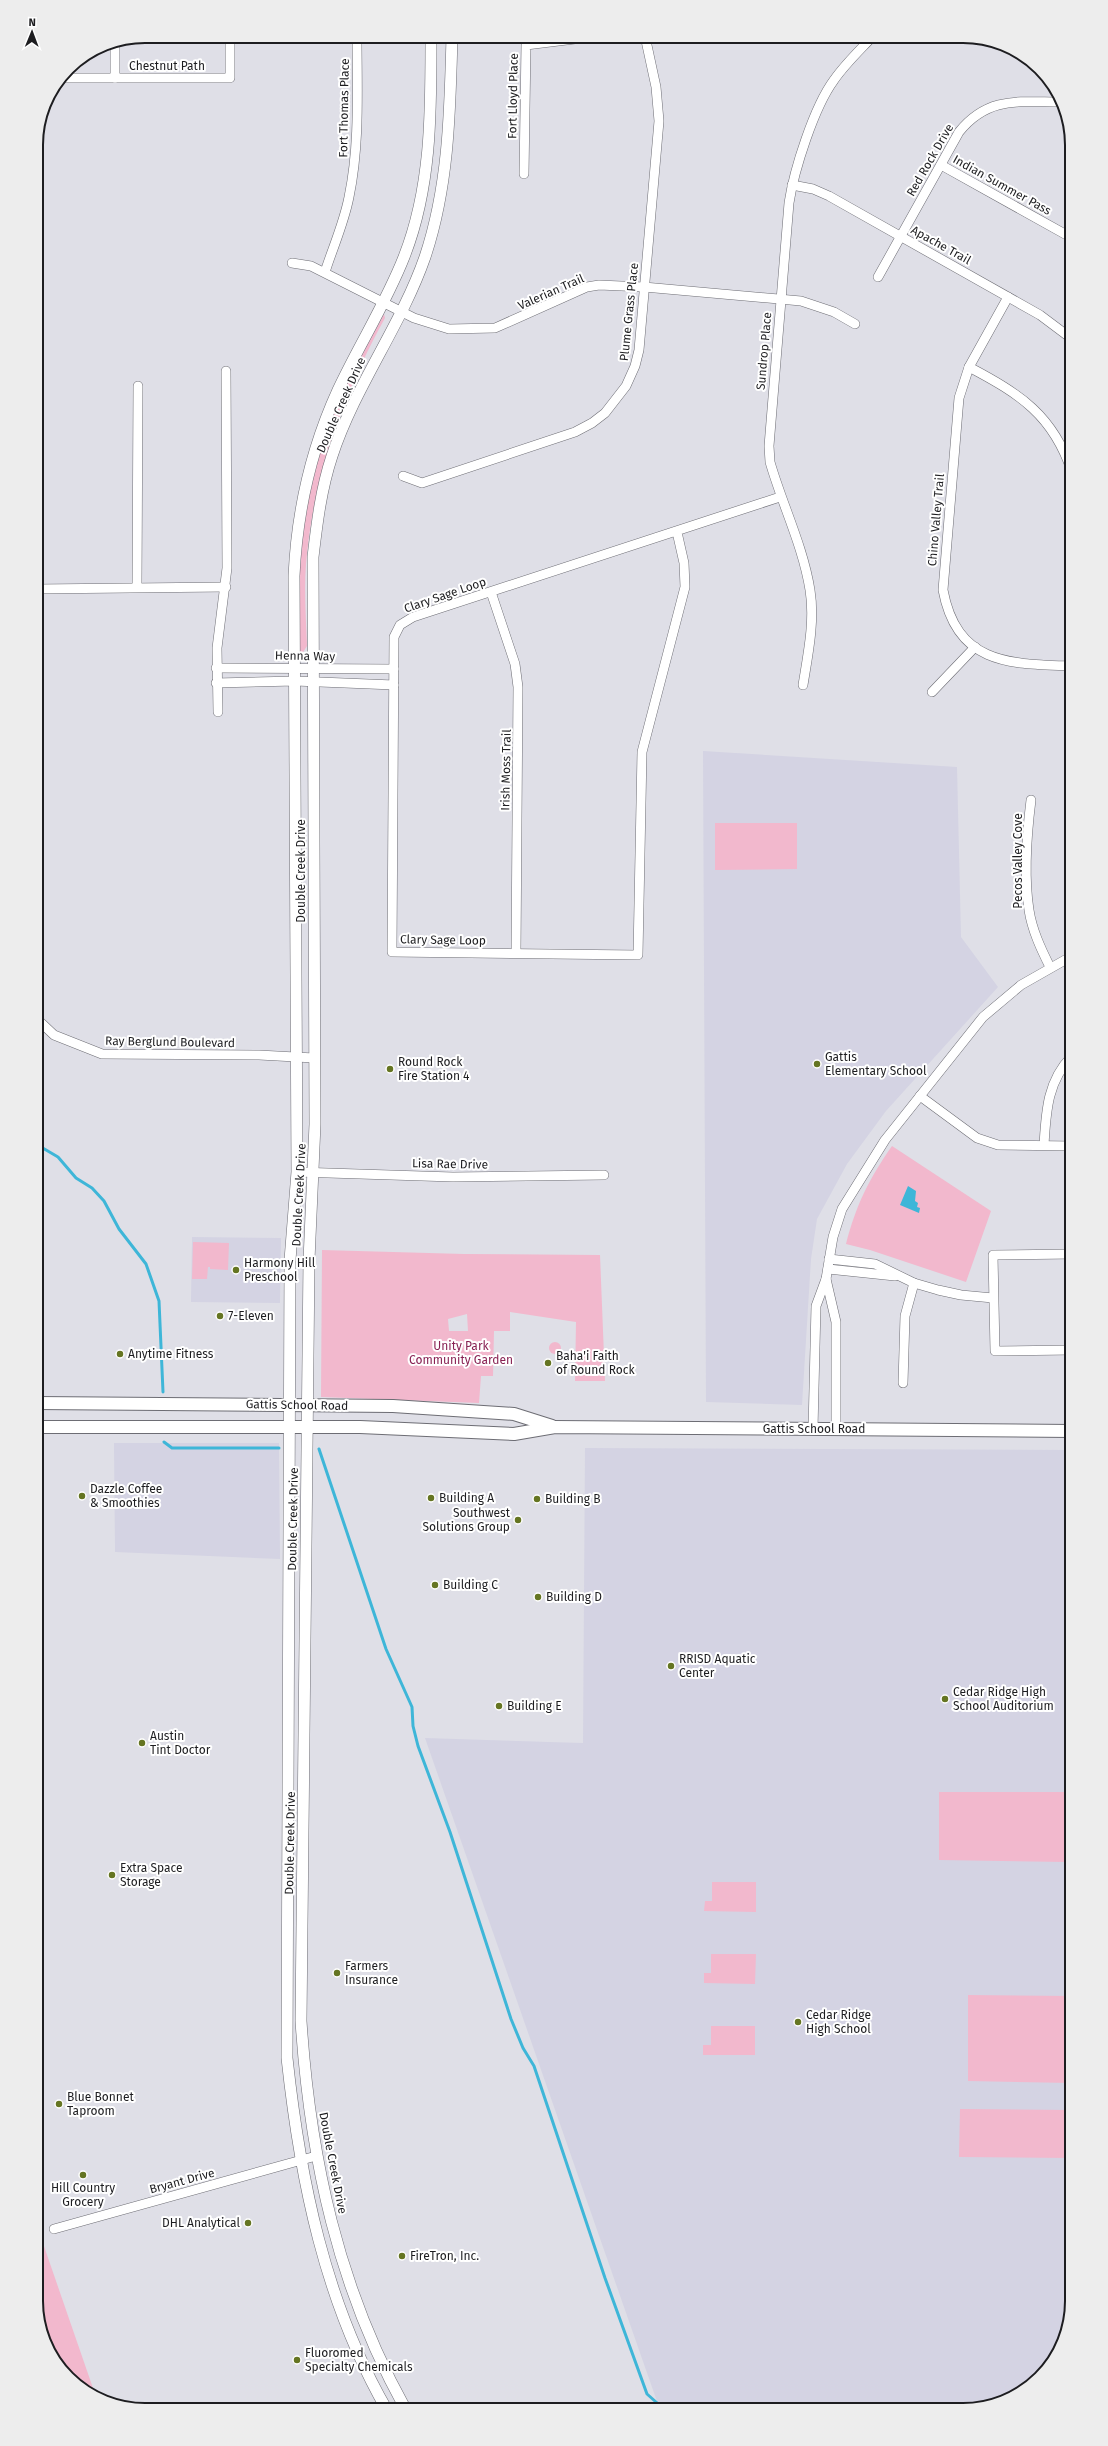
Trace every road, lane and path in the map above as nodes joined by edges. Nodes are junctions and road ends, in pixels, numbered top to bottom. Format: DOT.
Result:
graph roads {
  1 [pos="230,43"];
  2 [pos="357,43"];
  3 [pos="431,43"];
  4 [pos="452,43"];
  5 [pos="542,43"];
  6 [pos="647,43"];
  7 [pos="867,43"];
  8 [pos="115,48"];
  9 [pos="68,78"];
  10 [pos="115,78"];
  11 [pos="1055,102"];
  12 [pos="941,165"];
  13 [pos="524,174"];
  14 [pos="792,184"];
  15 [pos="1065,234"];
  16 [pos="900,236"];
  17 [pos="292,263"];
  18 [pos="325,272"];
  19 [pos="878,277"];
  20 [pos="644,286"];
  21 [pos="1008,297"];
  22 [pos="781,299"];
  23 [pos="384,302"];
  24 [pos="401,312"];
  25 [pos="855,324"];
  26 [pos="1065,334"];
  27 [pos="969,367"];
  28 [pos="226,371"];
  29 [pos="138,386"];
  30 [pos="1065,454"];
  31 [pos="403,476"];
  32 [pos="780,497"];
  33 [pos="677,532"];
  34 [pos="226,586"];
  35 [pos="137,588"];
  36 [pos="43,589"];
  37 [pos="491,592"];
  38 [pos="975,647"];
  39 [pos="1065,666"];
  40 [pos="216,668"];
  41 [pos="248,668"];
  42 [pos="294,668"];
  43 [pos="312,668"];
  44 [pos="394,669"];
  45 [pos="295,681"];
  46 [pos="312,681"];
  47 [pos="248,682"];
  48 [pos="216,683"];
  49 [pos="394,684"];
  50 [pos="803,684"];
  51 [pos="932,692"];
  52 [pos="218,712"];
  53 [pos="1031,800"];
  54 [pos="516,953"];
  55 [pos="1065,960"];
  56 [pos="1050,967"];
  57 [pos="43,1025"];
  58 [pos="296,1057"];
  59 [pos="314,1058"];
  60 [pos="1065,1065"];
  61 [pos="920,1096"];
  62 [pos="1044,1145"];
  63 [pos="1065,1146"];
  64 [pos="297,1172"];
  65 [pos="314,1172"];
  66 [pos="604,1175"];
  67 [pos="1065,1254"];
  68 [pos="829,1259"];
  69 [pos="828,1269"];
  70 [pos="901,1276"];
  71 [pos="826,1279"];
  72 [pos="914,1283"];
  73 [pos="993,1298"];
  74 [pos="1065,1350"];
  75 [pos="903,1383"];
  76 [pos="43,1403"];
  77 [pos="308,1405"];
  78 [pos="290,1406"];
  79 [pos="555,1426"];
  80 [pos="308,1427"];
  81 [pos="43,1428"];
  82 [pos="289,1428"];
  83 [pos="813,1429"];
  84 [pos="836,1429"];
  85 [pos="1065,1431"];
  86 [pos="316,2156"];
  87 [pos="300,2160"];
  88 [pos="54,2229"];
  89 [pos="384,2403"];
  90 [pos="403,2403"];
  1 -- 10 [label="street, Chestnut Path"];
  2 -- 18 [label="street, Fort Thomas Place"];
  3 -- 23 [label="street, Double Creek Drive"];
  4 -- 24 [label="street, Double Creek Drive"];
  5 -- 13 [label="street, Fort Lloyd Place"];
  6 -- 20 [label="street, Plume Grass Place"];
  7 -- 14 [label="street, Sundrop Place"];
  8 -- 10 [label="street"];
  9 -- 10 [label="street, Chestnut Path"];
  11 -- 12 [label="street, Red Rock Drive"];
  12 -- 15 [label="street, Indian Summer Pass"];
  12 -- 16 [label="street, Red Rock Drive"];
  14 -- 16 [label="street, Apache Trail"];
  14 -- 22 [label="street, Sundrop Place"];
  16 -- 19 [label="street, Red Rock Drive"];
  16 -- 21 [label="street, Apache Trail"];
  17 -- 18 [label="street, Valerian Trail"];
  18 -- 23 [label="street, Valerian Trail"];
  20 -- 22 [label="street, Valerian Trail"];
  20 -- 24 [label="street, Valerian Trail"];
  20 -- 31 [label="street, Plume Grass Place"];
  21 -- 26 [label="street, Apache Trail"];
  21 -- 27 [label="street, Chino Valley Trail"];
  22 -- 25 [label="street, Valerian Trail"];
  22 -- 32 [label="street, Sundrop Place"];
  23 -- 24 [label="street, Valerian Trail"];
  23 -- 42 [label="street, Double Creek Drive"];
  24 -- 43 [label="street, Double Creek Drive"];
  27 -- 30 [label="street"];
  27 -- 38 [label="street, Chino Valley Trail"];
  28 -- 34 [label="street"];
  29 -- 35 [label="street"];
  32 -- 33 [label="street, Clary Sage Loop"];
  32 -- 50 [label="street, Sundrop Place"];
  33 -- 37 [label="street, Clary Sage Loop"];
  33 -- 54 [label="street, Clary Sage Loop"];
  34 -- 35 [label="street"];
  34 -- 40 [label="street"];
  35 -- 36 [label="street"];
  37 -- 44 [label="street, Clary Sage Loop"];
  37 -- 54 [label="street, Irish Moss Trail"];
  38 -- 39 [label="street, Chino Valley Trail"];
  38 -- 51 [label="street"];
  40 -- 41 [label="street, Henna Way"];
  40 -- 48 [label="street"];
  41 -- 42 [label="street, Henna Way"];
  41 -- 47 [label="street"];
  42 -- 43 [label="street, Henna Way"];
  42 -- 45 [label="street, Double Creek Drive"];
  43 -- 44 [label="street, Henna Way"];
  43 -- 46 [label="street, Double Creek Drive"];
  44 -- 49 [label="street, Clary Sage Loop"];
  45 -- 46 [label="street, Henna Way"];
  45 -- 47 [label="street, Henna Way"];
  45 -- 58 [label="street, Double Creek Drive"];
  46 -- 49 [label="street, Henna Way"];
  46 -- 59 [label="street, Double Creek Drive"];
  47 -- 48 [label="street, Henna Way"];
  48 -- 52 [label="street"];
  49 -- 54 [label="street, Clary Sage Loop"];
  53 -- 56 [label="street, Pecos Valley Cove"];
  55 -- 56 [label="street"];
  56 -- 61 [label="street"];
  57 -- 58 [label="street, Ray Berglund Boulevard"];
  58 -- 59 [label="street, Ray Berglund Boulevard"];
  58 -- 64 [label="street, Double Creek Drive"];
  59 -- 65 [label="street, Double Creek Drive"];
  60 -- 62 [label="street"];
  61 -- 62 [label="street"];
  61 -- 68 [label="street"];
  62 -- 63 [label="street"];
  64 -- 65 [label="street, Lisa Rae Drive"];
  64 -- 78 [label="street, Double Creek Drive"];
  65 -- 66 [label="street, Lisa Rae Drive"];
  65 -- 77 [label="street, Double Creek Drive"];
  67 -- 73 [label="street"];
  68 -- 69 [label="street"];
  68 -- 70 [label="street"];
  69 -- 70 [label="street"];
  69 -- 71 [label="street"];
  70 -- 72 [label="street"];
  71 -- 83 [label="street"];
  71 -- 84 [label="street"];
  72 -- 73 [label="street"];
  72 -- 75 [label="street"];
  73 -- 74 [label="street"];
  76 -- 78 [label="main road, Gattis School Road"];
  77 -- 78 [label="main road, Gattis School Road"];
  77 -- 79 [label="main road, Gattis School Road"];
  77 -- 80 [label="street, Double Creek Drive"];
  78 -- 82 [label="street, Double Creek Drive"];
  79 -- 80 [label="main road, Gattis School Road"];
  79 -- 83 [label="main road, Gattis School Road"];
  80 -- 82 [label="main road, Gattis School Road"];
  80 -- 86 [label="street, Double Creek Drive"];
  81 -- 82 [label="main road, Gattis School Road"];
  82 -- 87 [label="street, Double Creek Drive"];
  83 -- 84 [label="main road, Gattis School Road"];
  84 -- 85 [label="main road, Gattis School Road"];
  86 -- 87 [label="street, Bryant Drive"];
  86 -- 90 [label="street, Double Creek Drive"];
  87 -- 88 [label="street, Bryant Drive"];
  87 -- 89 [label="street, Double Creek Drive"];
}
